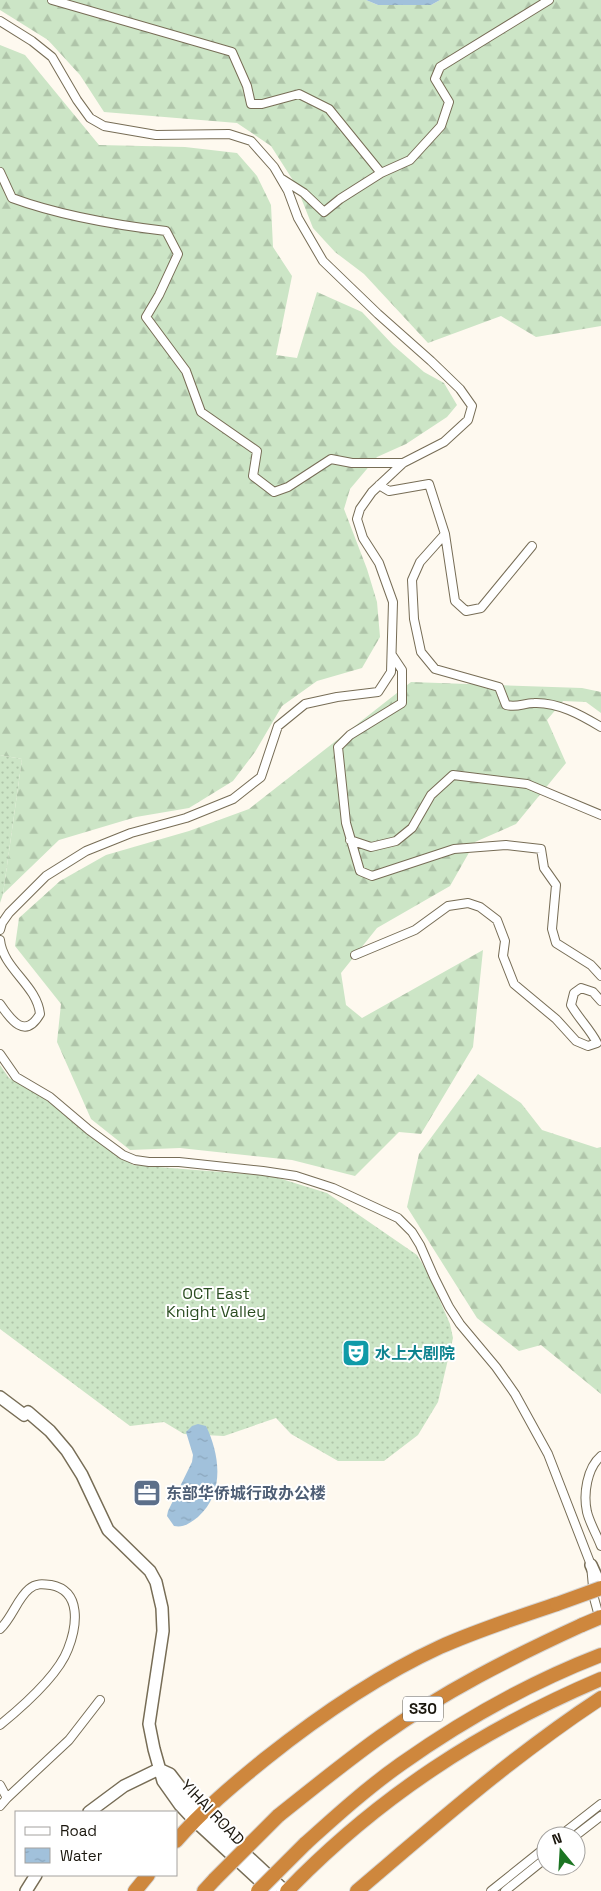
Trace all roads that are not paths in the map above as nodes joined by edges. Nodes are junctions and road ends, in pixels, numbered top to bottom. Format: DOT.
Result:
graph roads {
  1 [pos="52,0"];
  2 [pos="549,0"];
  3 [pos="0,21"];
  4 [pos="0,172"];
  5 [pos="381,173"];
  6 [pos="280,178"];
  7 [pos="403,463"];
  8 [pos="379,485"];
  9 [pos="445,534"];
  10 [pos="532,546"];
  11 [pos="392,655"];
  12 [pos="601,727"];
  13 [pos="601,815"];
  14 [pos="350,840"];
  15 [pos="0,930"];
  16 [pos="0,940"];
  17 [pos="355,955"];
  18 [pos="601,976"];
  19 [pos="601,1001"];
  20 [pos="0,1004"];
  21 [pos="0,1054"];
  22 [pos="0,1397"];
  23 [pos="601,1456"];
  24 [pos="601,1546"];
  25 [pos="591,1565"];
  26 [pos="601,1588"];
  27 [pos="601,1617"];
  28 [pos="601,1621"];
  29 [pos="0,1629"];
  30 [pos="598,1656"];
  31 [pos="601,1679"];
  32 [pos="601,1698"];
  33 [pos="100,1700"];
  34 [pos="0,1726"];
  35 [pos="159,1769"];
  36 [pos="0,1786"];
  37 [pos="7,1798"];
  38 [pos="601,1804"];
  39 [pos="0,1806"];
  40 [pos="90,1811"];
  41 [pos="601,1816"];
  42 [pos="198,1817"];
  43 [pos="573,1826"];
  44 [pos="586,1828"];
  45 [pos="178,1840"];
  46 [pos="536,1855"];
  47 [pos="536,1866"];
  48 [pos="35,1876"];
  49 [pos="147,1876"];
  50 [pos="26,1891"];
  51 [pos="135,1891"];
  52 [pos="204,1891"];
  53 [pos="258,1891"];
  54 [pos="271,1891"];
  55 [pos="286,1891"];
  56 [pos="357,1891"];
  57 [pos="491,1891"];
  58 [pos="505,1891"];
  1 -- 5 [label="street"];
  2 -- 5 [label="street"];
  3 -- 6 [label="street"];
  4 -- 7 [label="street"];
  5 -- 6 [label="street"];
  6 -- 7 [label="street"];
  7 -- 8 [label="street"];
  8 -- 9 [label="street"];
  8 -- 11 [label="street"];
  9 -- 10 [label="street"];
  9 -- 12 [label="street"];
  11 -- 14 [label="street"];
  11 -- 15 [label="street"];
  13 -- 14 [label="street"];
  14 -- 18 [label="street"];
  16 -- 20 [label="street"];
  17 -- 19 [label="street"];
  21 -- 25 [label="street"];
  22 -- 35 [label="street"];
  23 -- 24 [label="street"];
  25 -- 26 [label="street"];
  25 -- 28 [label="street"];
  26 -- 42 [label="highway, bridge"];
  27 -- 52 [label="highway, S30, bridge"];
  29 -- 34 [label="street"];
  30 -- 53 [label="highway, S30, bridge"];
  31 -- 55 [label="highway"];
  32 -- 56 [label="highway"];
  33 -- 37 [label="street"];
  35 -- 40 [label="street"];
  35 -- 42 [label="street, YIHAI ROAD"];
  36 -- 37 [label="street"];
  37 -- 39 [label="street"];
  38 -- 43 [label="street"];
  41 -- 44 [label="street"];
  42 -- 45 [label="highway"];
  42 -- 54 [label="street, YIHAI ROAD"];
  42 -- 55 [label="street, YIHAI ROAD"];
  46 -- 57 [label="street"];
  47 -- 58 [label="street"];
  48 -- 50 [label="street"];
  49 -- 51 [label="highway"];
}
